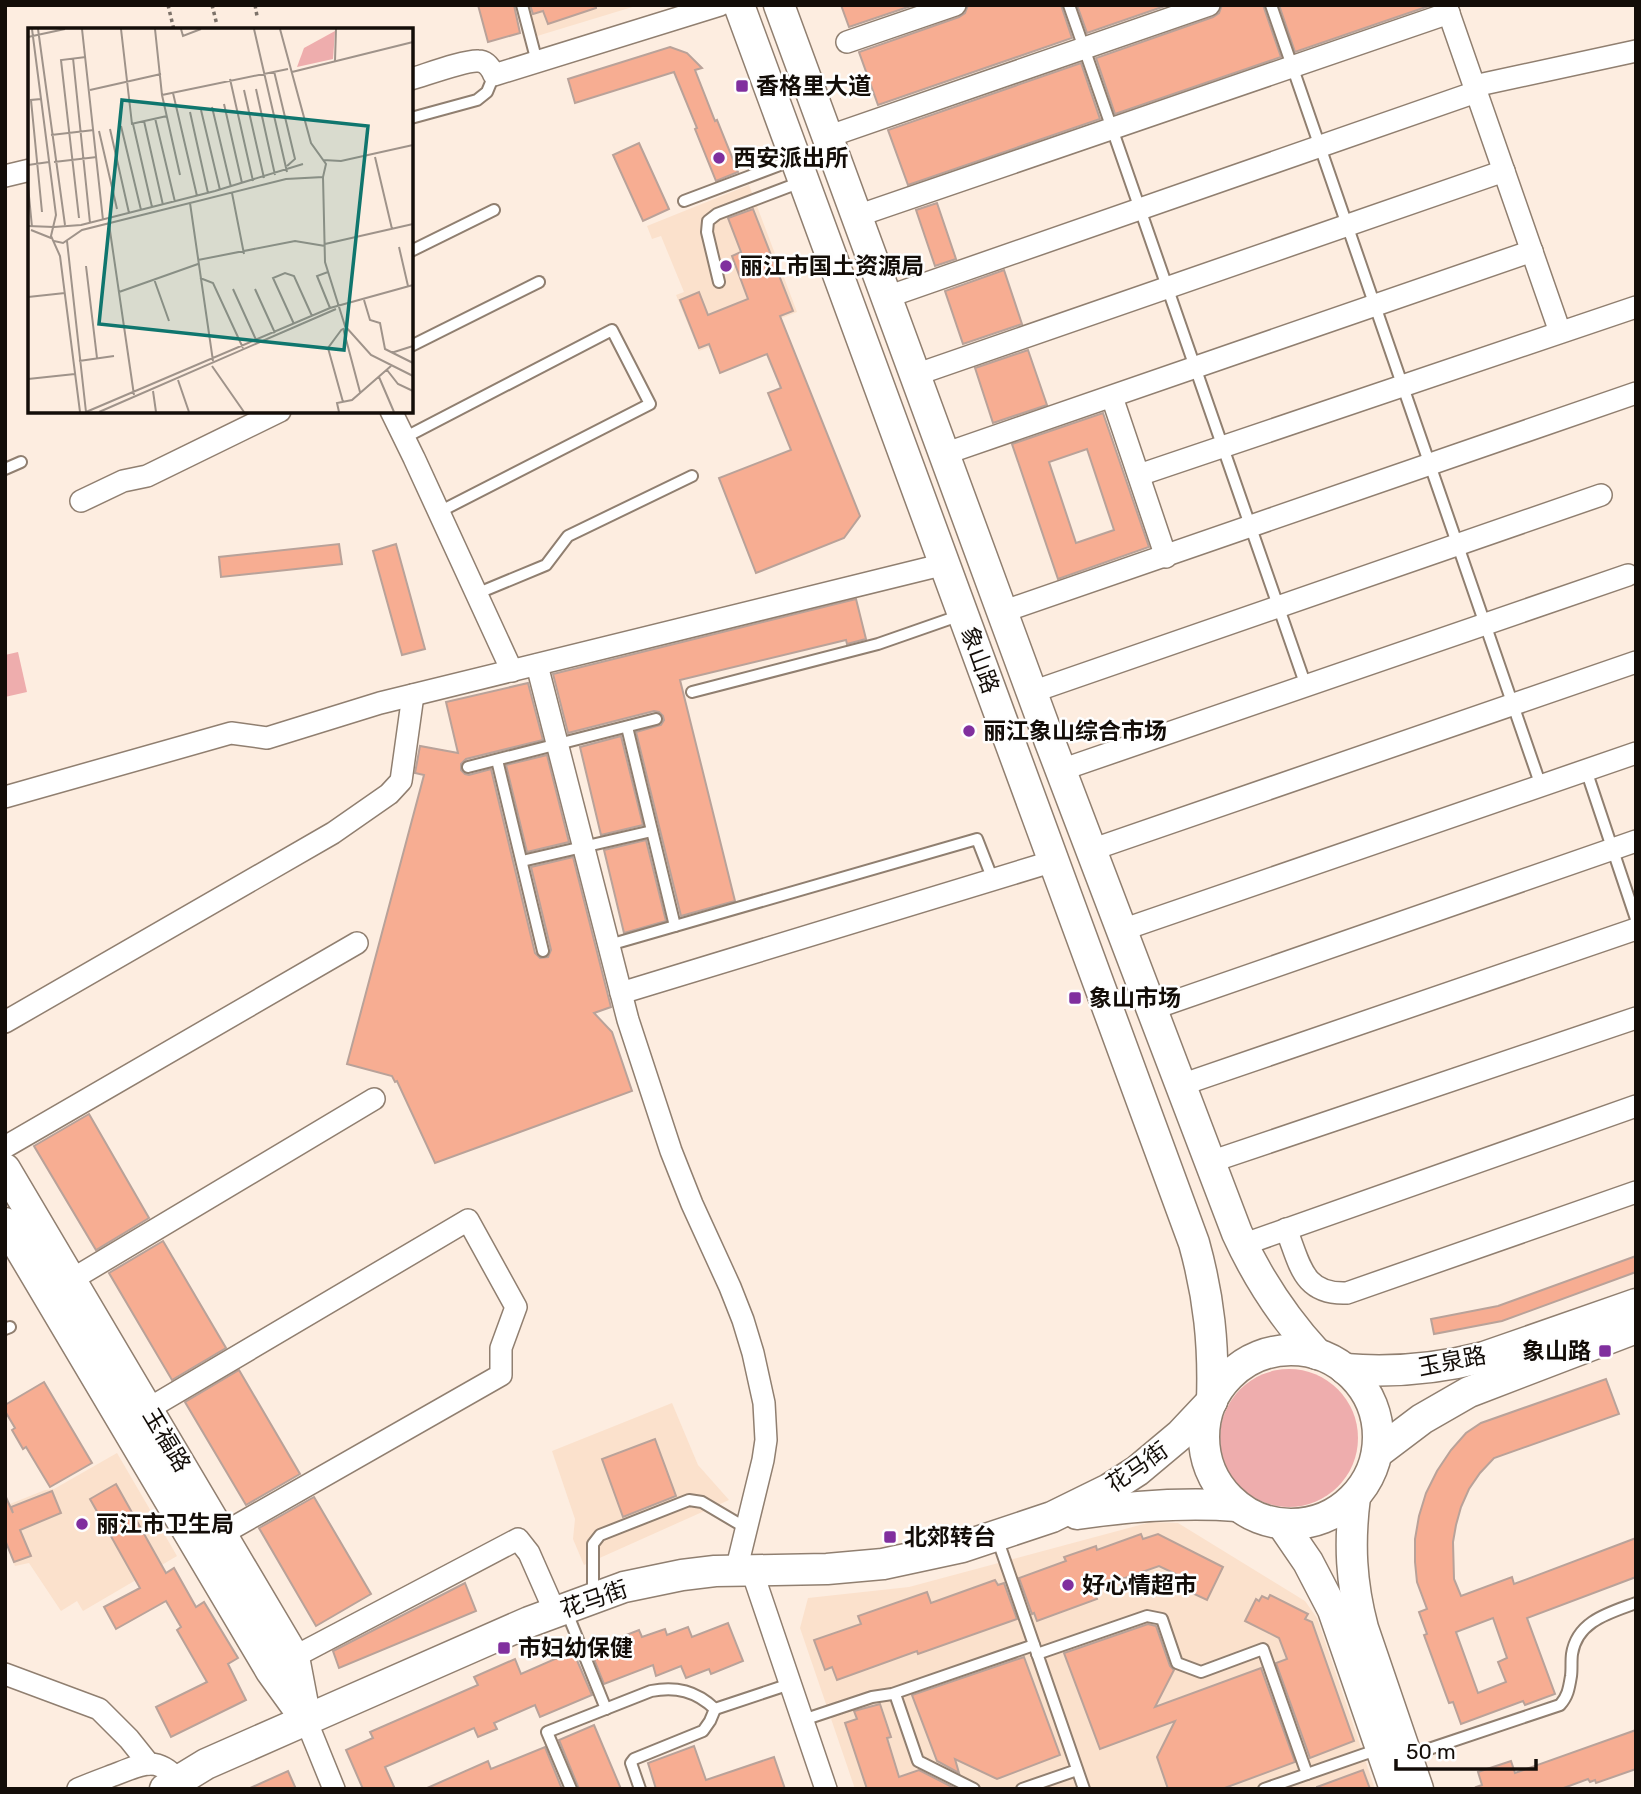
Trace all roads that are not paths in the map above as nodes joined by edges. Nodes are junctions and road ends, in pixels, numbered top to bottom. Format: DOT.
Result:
graph roads {
  1 [pos="522,5"];
  2 [pos="720,5"];
  3 [pos="739,5"];
  4 [pos="779,5"];
  5 [pos="955,5"];
  6 [pos="1069,5"];
  7 [pos="1209,5"];
  8 [pos="1271,5"];
  9 [pos="1447,9"];
  10 [pos="847,42"];
  11 [pos="1084,48"];
  12 [pos="1636,51"];
  13 [pos="537,62"];
  14 [pos="1293,67"];
  15 [pos="494,75"];
  16 [pos="413,78"];
  17 [pos="1475,89"];
  18 [pos="413,117"];
  19 [pos="1112,129"];
  20 [pos="827,137"];
  21 [pos="1320,146"];
  22 [pos="28,170"];
  23 [pos="800,170"];
  24 [pos="1504,171"];
  25 [pos="5,176"];
  26 [pos="684,201"];
  27 [pos="1140,209"];
  28 [pos="494,210"];
  29 [pos="857,216"];
  30 [pos="1347,226"];
  31 [pos="413,250"];
  32 [pos="1532,251"];
  33 [pos="539,282"];
  34 [pos="719,282"];
  35 [pos="1167,288"];
  36 [pos="887,297"];
  37 [pos="1375,306"];
  38 [pos="1636,307"];
  39 [pos="1560,332"];
  40 [pos="413,345"];
  41 [pos="1195,368"];
  42 [pos="915,375"];
  43 [pos="1403,386"];
  44 [pos="1636,393"];
  45 [pos="1112,397"];
  46 [pos="276,413"];
  47 [pos="392,413"];
  48 [pos="404,438"];
  49 [pos="1223,447"];
  50 [pos="944,454"];
  51 [pos="22,462"];
  52 [pos="1430,465"];
  53 [pos="5,469"];
  54 [pos="1139,475"];
  55 [pos="692,476"];
  56 [pos="1601,495"];
  57 [pos="81,501"];
  58 [pos="439,512"];
  59 [pos="1250,527"];
  60 [pos="1458,545"];
  61 [pos="1166,556"];
  62 [pos="944,564"];
  63 [pos="1628,575"];
  64 [pos="476,594"];
  65 [pos="1278,607"];
  66 [pos="1003,612"];
  67 [pos="963,614"];
  68 [pos="1485,624"];
  69 [pos="1636,662"];
  70 [pos="537,664"];
  71 [pos="512,671"];
  72 [pos="1306,686"];
  73 [pos="692,692"];
  74 [pos="1032,692"];
  75 [pos="413,695"];
  76 [pos="1513,705"];
  77 [pos="656,719"];
  78 [pos="627,727"];
  79 [pos="558,744"];
  80 [pos="1636,753"];
  81 [pos="497,760"];
  82 [pos="468,767"];
  83 [pos="1061,770"];
  84 [pos="1586,770"];
  85 [pos="1541,786"];
  86 [pos="5,797"];
  87 [pos="652,831"];
  88 [pos="1636,841"];
  89 [pos="584,847"];
  90 [pos="1612,849"];
  91 [pos="1091,850"];
  92 [pos="522,861"];
  93 [pos="1054,861"];
  94 [pos="993,880"];
  95 [pos="1636,919"];
  96 [pos="675,926"];
  97 [pos="1636,929"];
  98 [pos="1122,930"];
  99 [pos="357,943"];
  100 [pos="609,945"];
  101 [pos="543,951"];
  102 [pos="621,993"];
  103 [pos="1152,1009"];
  104 [pos="1636,1018"];
  105 [pos="5,1022"];
  106 [pos="1181,1085"];
  107 [pos="374,1099"];
  108 [pos="1636,1106"];
  109 [pos="5,1147"];
  110 [pos="1210,1162"];
  111 [pos="5,1169"];
  112 [pos="1636,1192"];
  113 [pos="5,1223"];
  114 [pos="1286,1229"];
  115 [pos="1242,1245"];
  116 [pos="71,1280"];
  117 [pos="1636,1304"];
  118 [pos="1636,1328"];
  119 [pos="1317,1354"];
  120 [pos="1345,1369"];
  121 [pos="1212,1401"];
  122 [pos="148,1409"];
  123 [pos="1377,1453"];
  124 [pos="1355,1497"];
  125 [pos="1237,1506"];
  126 [pos="1052,1517"];
  127 [pos="1282,1524"];
  128 [pos="746,1528"];
  129 [pos="222,1534"];
  130 [pos="996,1535"];
  131 [pos="744,1571"];
  132 [pos="593,1598"];
  133 [pos="1636,1603"];
  134 [pos="560,1610"];
  135 [pos="1035,1649"];
  136 [pos="294,1657"];
  137 [pos="5,1673"];
  138 [pos="790,1684"];
  139 [pos="895,1693"];
  140 [pos="606,1709"];
  141 [pos="715,1709"];
  142 [pos="306,1720"];
  143 [pos="803,1720"];
  144 [pos="1394,1752"];
  145 [pos="149,1763"];
  146 [pos="1077,1770"];
  147 [pos="1307,1774"];
  148 [pos="172,1784"];
  149 [pos="78,1789"];
  150 [pos="334,1789"];
  151 [pos="571,1789"];
  152 [pos="640,1789"];
  153 [pos="826,1789"];
  154 [pos="974,1789"];
  155 [pos="1021,1789"];
  156 [pos="1084,1789"];
  157 [pos="1264,1789"];
  158 [pos="1395,1789"];
  159 [pos="1418,1789"];
  1 -- 13 [label="lane"];
  2 -- 13 [label="street"];
  3 -- 23 [label="main road, 象山路"];
  4 -- 20 [label="main road, 象山路"];
  5 -- 10 [label="street"];
  6 -- 11 [label="lane"];
  7 -- 11 [label="street"];
  8 -- 14 [label="lane"];
  9 -- 14 [label="street"];
  9 -- 17 [label="street"];
  11 -- 19 [label="lane"];
  11 -- 20 [label="street"];
  12 -- 17 [label="street"];
  13 -- 15 [label="street"];
  14 -- 19 [label="street"];
  14 -- 21 [label="lane"];
  15 -- 16 [label="street"];
  15 -- 18 [label="lane"];
  17 -- 21 [label="street"];
  17 -- 24 [label="street"];
  19 -- 27 [label="lane"];
  19 -- 29 [label="street"];
  20 -- 29 [label="main road, 象山路"];
  21 -- 27 [label="street"];
  21 -- 30 [label="lane"];
  22 -- 25 [label="street"];
  23 -- 26 [label="lane"];
  23 -- 34 [label="lane"];
  23 -- 62 [label="main road, 象山路"];
  24 -- 30 [label="street"];
  24 -- 32 [label="street"];
  27 -- 35 [label="lane"];
  27 -- 36 [label="street"];
  28 -- 31 [label="lane"];
  29 -- 36 [label="main road, 象山路"];
  30 -- 35 [label="street"];
  30 -- 37 [label="lane"];
  32 -- 37 [label="street"];
  32 -- 39 [label="street"];
  33 -- 40 [label="lane"];
  35 -- 41 [label="lane"];
  35 -- 42 [label="street"];
  36 -- 42 [label="main road, 象山路"];
  37 -- 41 [label="street"];
  37 -- 43 [label="lane"];
  38 -- 39 [label="street"];
  39 -- 43 [label="street"];
  41 -- 45 [label="street"];
  41 -- 49 [label="lane"];
  42 -- 50 [label="main road, 象山路"];
  43 -- 49 [label="street"];
  43 -- 52 [label="lane"];
  44 -- 52 [label="street"];
  45 -- 50 [label="street"];
  45 -- 54 [label="street"];
  46 -- 57 [label="street"];
  47 -- 48 [label="street"];
  48 -- 58 [label="street"];
  48 -- 58 [label="lane"];
  49 -- 54 [label="street"];
  49 -- 59 [label="lane"];
  50 -- 66 [label="main road, 象山路"];
  51 -- 53 [label="lane"];
  52 -- 59 [label="street"];
  52 -- 60 [label="lane"];
  54 -- 61 [label="street"];
  55 -- 64 [label="lane"];
  56 -- 60 [label="street"];
  58 -- 64 [label="street"];
  59 -- 61 [label="street"];
  59 -- 65 [label="lane"];
  60 -- 65 [label="street"];
  60 -- 68 [label="lane"];
  61 -- 66 [label="street"];
  62 -- 67 [label="main road, 象山路"];
  62 -- 70 [label="street"];
  63 -- 68 [label="street"];
  64 -- 71 [label="street"];
  65 -- 72 [label="lane"];
  65 -- 74 [label="street"];
  66 -- 74 [label="main road, 象山路"];
  67 -- 73 [label="lane"];
  67 -- 93 [label="main road, 象山路"];
  68 -- 72 [label="street"];
  68 -- 76 [label="lane"];
  69 -- 76 [label="street"];
  70 -- 71 [label="street"];
  70 -- 79 [label="street"];
  71 -- 75 [label="street"];
  72 -- 83 [label="street"];
  74 -- 83 [label="main road, 象山路"];
  75 -- 86 [label="street"];
  75 -- 105 [label="street"];
  76 -- 85 [label="lane"];
  76 -- 91 [label="street"];
  77 -- 78 [label="lane"];
  78 -- 79 [label="lane"];
  78 -- 87 [label="lane"];
  79 -- 81 [label="lane"];
  79 -- 89 [label="street"];
  80 -- 84 [label="street"];
  81 -- 82 [label="lane"];
  81 -- 92 [label="lane"];
  83 -- 91 [label="main road, 象山路"];
  84 -- 85 [label="street"];
  84 -- 90 [label="lane"];
  85 -- 98 [label="street"];
  87 -- 89 [label="lane"];
  87 -- 96 [label="lane"];
  88 -- 90 [label="street"];
  89 -- 92 [label="lane"];
  89 -- 100 [label="street"];
  90 -- 95 [label="lane"];
  90 -- 103 [label="street"];
  91 -- 98 [label="main road, 象山路"];
  92 -- 101 [label="lane"];
  93 -- 94 [label="street"];
  93 -- 121 [label="main road, 象山路"];
  94 -- 96 [label="lane"];
  94 -- 102 [label="street"];
  96 -- 100 [label="lane"];
  97 -- 106 [label="street"];
  98 -- 103 [label="main road, 象山路"];
  99 -- 109 [label="street"];
  100 -- 102 [label="street"];
  102 -- 128 [label="street"];
  103 -- 106 [label="main road, 象山路"];
  104 -- 110 [label="street"];
  106 -- 110 [label="main road, 象山路"];
  107 -- 116 [label="street"];
  108 -- 114 [label="street"];
  110 -- 115 [label="main road, 象山路"];
  111 -- 116 [label="main road, 玉福路"];
  112 -- 114 [label="street"];
  113 -- 142 [label="main road, 玉福路"];
  114 -- 115 [label="street"];
  115 -- 119 [label="main road, 象山路"];
  116 -- 122 [label="main road, 玉福路"];
  117 -- 120 [label="main road, 玉泉路"];
  118 -- 123 [label="main road, 玉泉路"];
  119 -- 120 [label="main road"];
  119 -- 121 [label="main road"];
  120 -- 123 [label="main road"];
  121 -- 125 [label="main road"];
  121 -- 126 [label="main road, 花马街"];
  122 -- 129 [label="main road, 玉福路"];
  122 -- 129 [label="street"];
  123 -- 124 [label="main road"];
  124 -- 127 [label="main road"];
  124 -- 144 [label="main road"];
  125 -- 126 [label="main road, 花马街"];
  125 -- 127 [label="main road"];
  126 -- 130 [label="main road, 花马街"];
  127 -- 144 [label="main road"];
  128 -- 131 [label="street"];
  128 -- 132 [label="lane"];
  129 -- 136 [label="main road, 玉福路"];
  130 -- 131 [label="main road, 花马街"];
  130 -- 135 [label="lane"];
  131 -- 132 [label="main road, 花马街"];
  131 -- 138 [label="street"];
  132 -- 134 [label="main road, 花马街"];
  133 -- 144 [label="lane"];
  134 -- 136 [label="street"];
  134 -- 140 [label="lane"];
  134 -- 142 [label="main road, 花马街"];
  135 -- 139 [label="lane"];
  135 -- 146 [label="lane"];
  135 -- 147 [label="lane"];
  136 -- 142 [label="main road, 玉福路"];
  137 -- 145 [label="street"];
  138 -- 141 [label="lane"];
  138 -- 143 [label="street"];
  139 -- 143 [label="lane"];
  139 -- 154 [label="lane"];
  140 -- 141 [label="lane"];
  140 -- 151 [label="lane"];
  141 -- 152 [label="lane"];
  142 -- 148 [label="main road, 花马街"];
  142 -- 150 [label="street, 玉福路"];
  143 -- 153 [label="street"];
  144 -- 147 [label="lane"];
  144 -- 158 [label="main road"];
  144 -- 159 [label="main road"];
  145 -- 148 [label="street"];
  145 -- 149 [label="street"];
  146 -- 155 [label="lane"];
  146 -- 156 [label="lane"];
  147 -- 157 [label="lane"];
}
